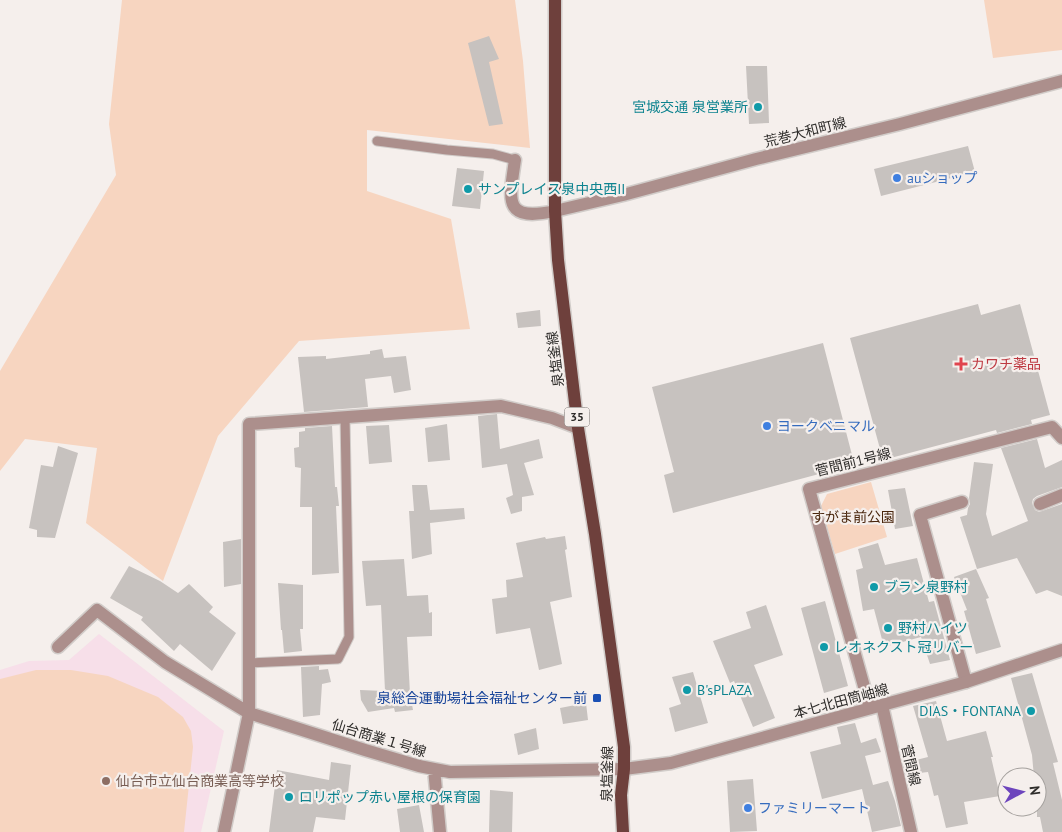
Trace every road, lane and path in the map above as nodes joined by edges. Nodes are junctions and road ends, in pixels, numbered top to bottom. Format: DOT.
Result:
graph roads {
  1 [pos="555,0"];
  2 [pos="1062,81"];
  3 [pos="377,141"];
  4 [pos="515,160"];
  5 [pos="555,211"];
  6 [pos="345,418"];
  7 [pos="578,428"];
  8 [pos="1062,438"];
  9 [pos="1062,495"];
  10 [pos="962,502"];
  11 [pos="1040,504"];
  12 [pos="58,647"];
  13 [pos="1062,650"];
  14 [pos="249,663"];
  15 [pos="966,682"];
  16 [pos="876,707"];
  17 [pos="249,713"];
  18 [pos="434,769"];
  19 [pos="624,769"];
  20 [pos="224,832"];
  21 [pos="440,832"];
  22 [pos="623,832"];
  23 [pos="911,832"];
  1 -- 5 [label="main road, 泉塩釜線 / 35"];
  2 -- 5 [label="street, 荒巻大和町線"];
  3 -- 4 [label="lane"];
  4 -- 5 [label="street, 荒巻大和町線"];
  5 -- 7 [label="main road, 泉塩釜線 / 35"];
  6 -- 7 [label="street"];
  6 -- 14 [label="lane"];
  6 -- 14 [label="street"];
  7 -- 19 [label="main road, 泉塩釜線 / 35"];
  8 -- 16 [label="street, 菅間前1号線"];
  9 -- 11 [label="street"];
  10 -- 15 [label="street"];
  12 -- 17 [label="street, 仙台商業１号線"];
  13 -- 15 [label="street, 本七北田筒岫線"];
  14 -- 17 [label="street"];
  15 -- 16 [label="street, 本七北田筒岫線"];
  16 -- 19 [label="street, 本七北田筒岫線"];
  16 -- 23 [label="street, 菅間線"];
  17 -- 18 [label="street, 仙台商業１号線"];
  17 -- 20 [label="street"];
  18 -- 19 [label="street, 仙台商業１号線"];
  18 -- 21 [label="street"];
  19 -- 22 [label="main road, 泉塩釜線 / 35"];
}
